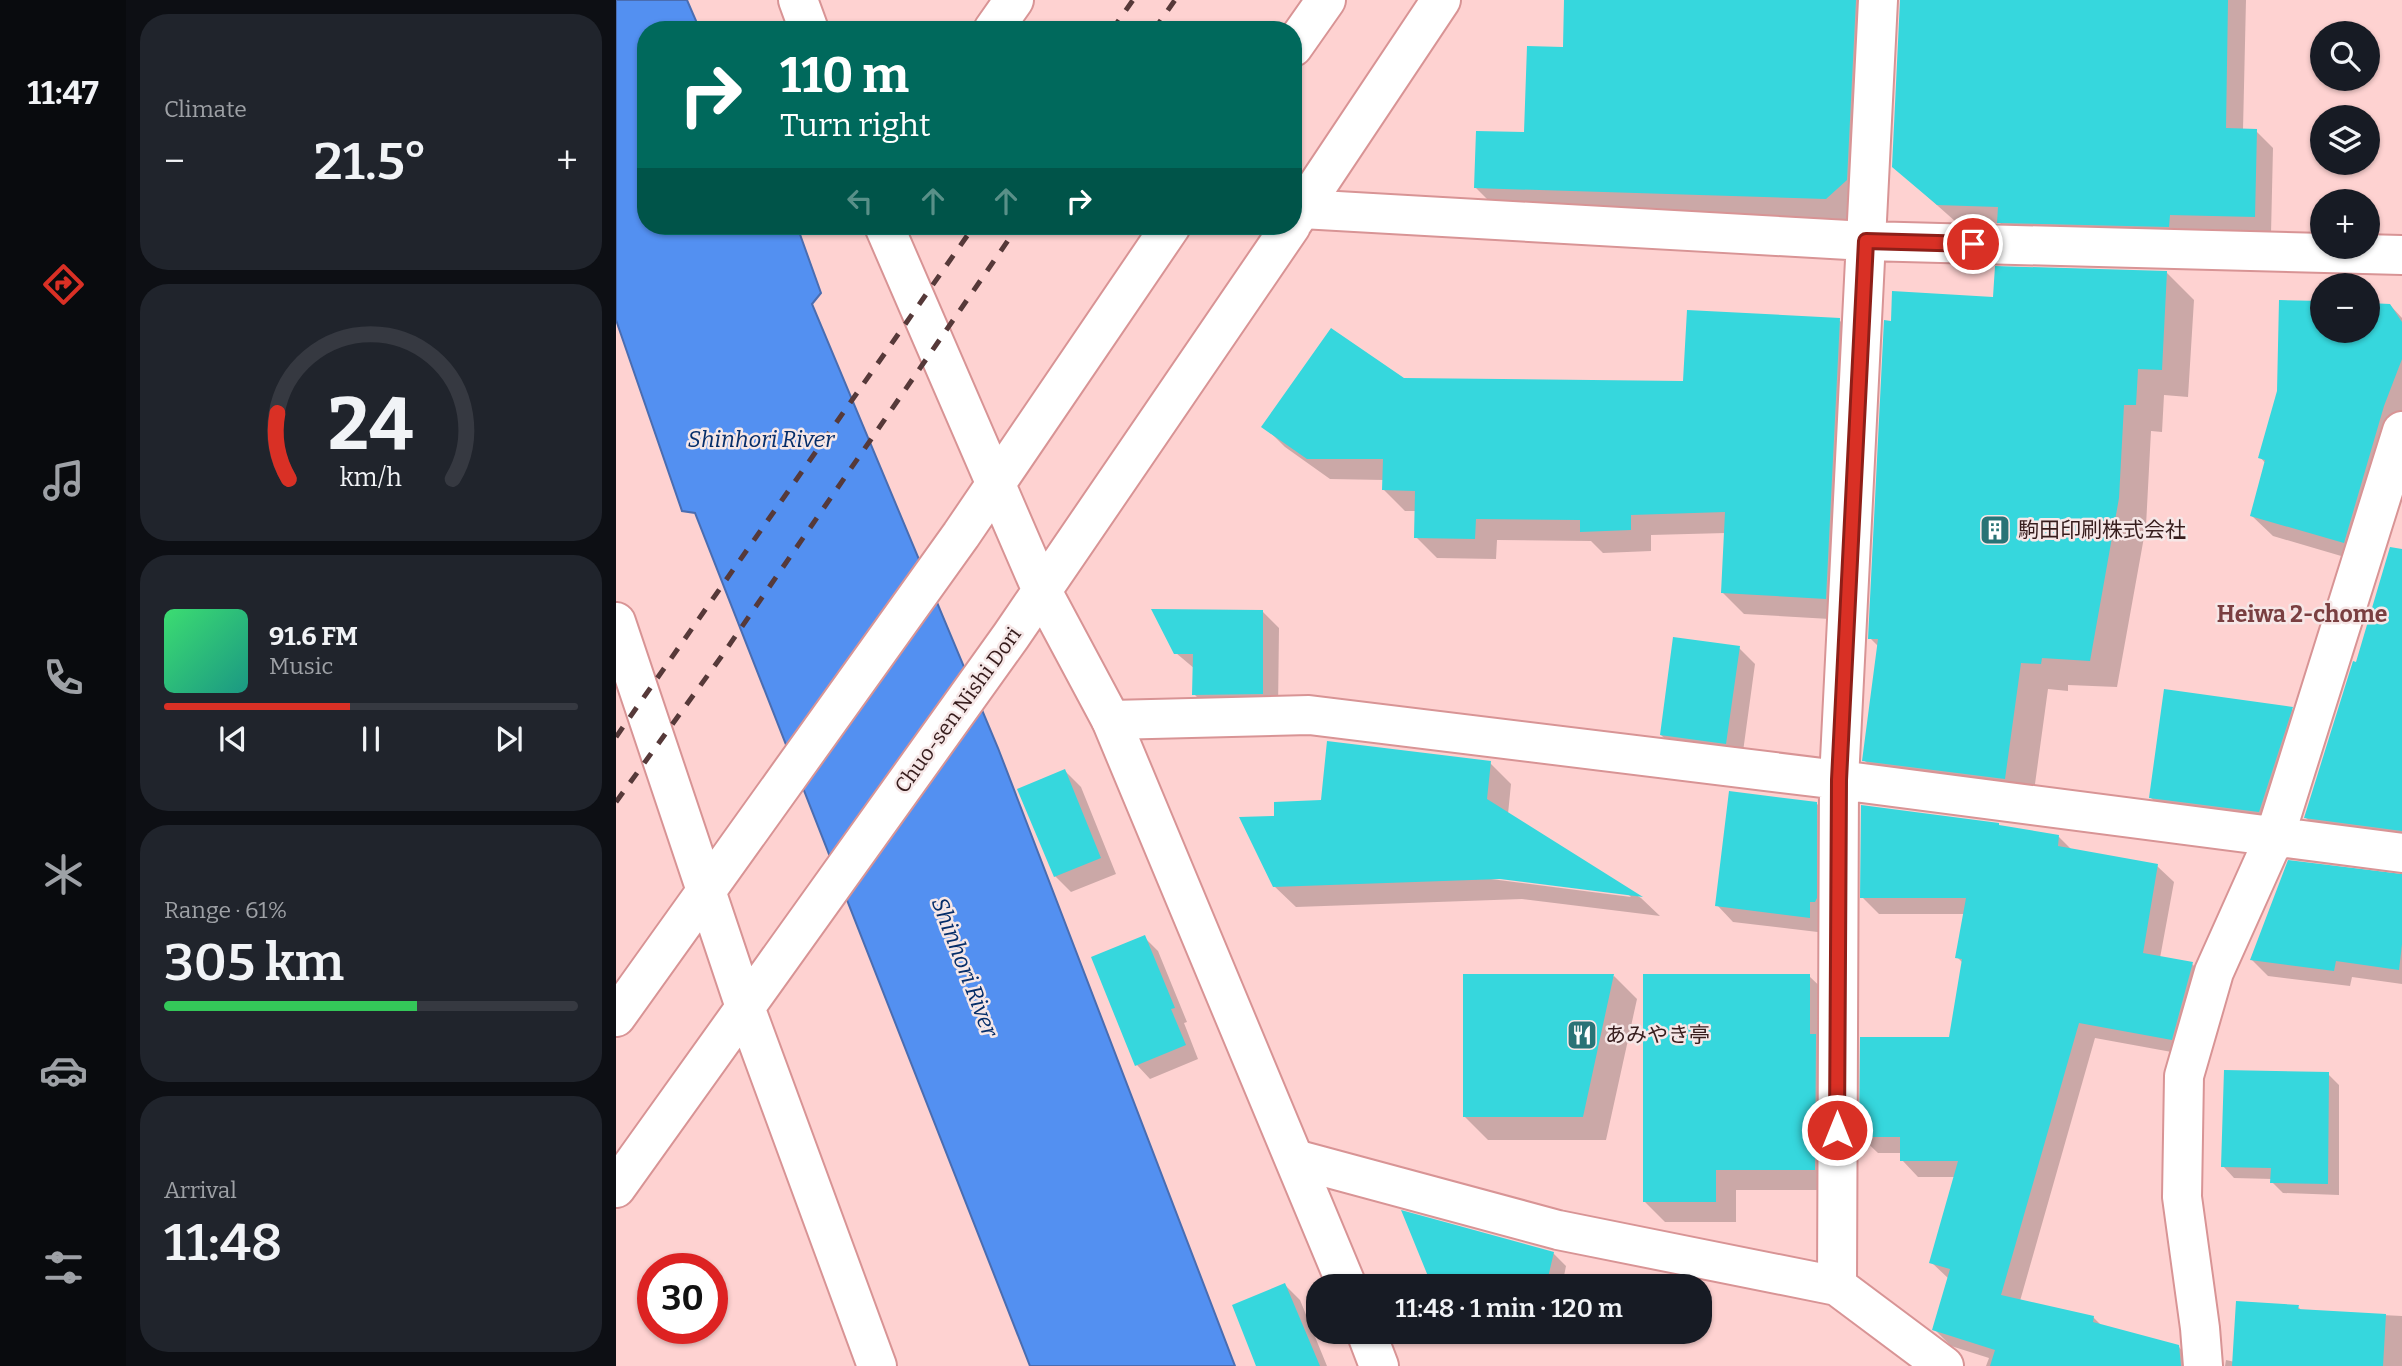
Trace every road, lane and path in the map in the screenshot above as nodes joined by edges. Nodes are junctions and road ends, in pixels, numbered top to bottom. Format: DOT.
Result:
graph roads {
  1 [pos="797,0"];
  2 [pos="1014,0"];
  3 [pos="1326,0"];
  4 [pos="1441,0"];
  5 [pos="1878,0"];
  6 [pos="805,21"];
  7 [pos="999,21"];
  8 [pos="1302,34"];
  9 [pos="1302,208"];
  10 [pos="1302,219"];
  11 [pos="888,235"];
  12 [pos="1165,235"];
  13 [pos="1284,235"];
  14 [pos="1866,241"];
  15 [pos="2402,255"];
  16 [pos="2402,431"];
  17 [pos="995,484"];
  18 [pos="1042,590"];
  19 [pos="616,622"];
  20 [pos="1111,720"];
  21 [pos="1839,780"];
  22 [pos="2275,836"];
  23 [pos="2402,853"];
  24 [pos="706,891"];
  25 [pos="745,1007"];
  26 [pos="618,1011"];
  27 [pos="1295,1159"];
  28 [pos="616,1188"];
  29 [pos="1342,1274"];
  30 [pos="1837,1286"];
  31 [pos="1371,1344"];
  32 [pos="877,1366"];
  33 [pos="1380,1366"];
  34 [pos="1944,1366"];
  35 [pos="2203,1366"];
  1 -- 6 [label="street"];
  2 -- 7 [label="street"];
  3 -- 8 [label="street"];
  4 -- 9 [label="street, Chuo-sen Nishi Dori"];
  5 -- 14 [label="street"];
  10 -- 14 [label="street"];
  11 -- 17 [label="street"];
  12 -- 17 [label="street"];
  13 -- 18 [label="street, Chuo-sen Nishi Dori"];
  14 -- 15 [label="street"];
  14 -- 21 [label="street"];
  16 -- 22 [label="street"];
  17 -- 18 [label="street"];
  17 -- 24 [label="street"];
  18 -- 20 [label="street"];
  18 -- 25 [label="street, Chuo-sen Nishi Dori"];
  19 -- 24 [label="street"];
  20 -- 21 [label="street"];
  20 -- 27 [label="street"];
  21 -- 22 [label="street"];
  21 -- 30 [label="street"];
  22 -- 23 [label="street"];
  22 -- 35 [label="street"];
  24 -- 25 [label="street"];
  24 -- 26 [label="street"];
  25 -- 28 [label="street, Chuo-sen Nishi Dori"];
  25 -- 32 [label="street"];
  27 -- 29 [label="street"];
  27 -- 30 [label="street"];
  30 -- 34 [label="street"];
  31 -- 33 [label="street"];
}
